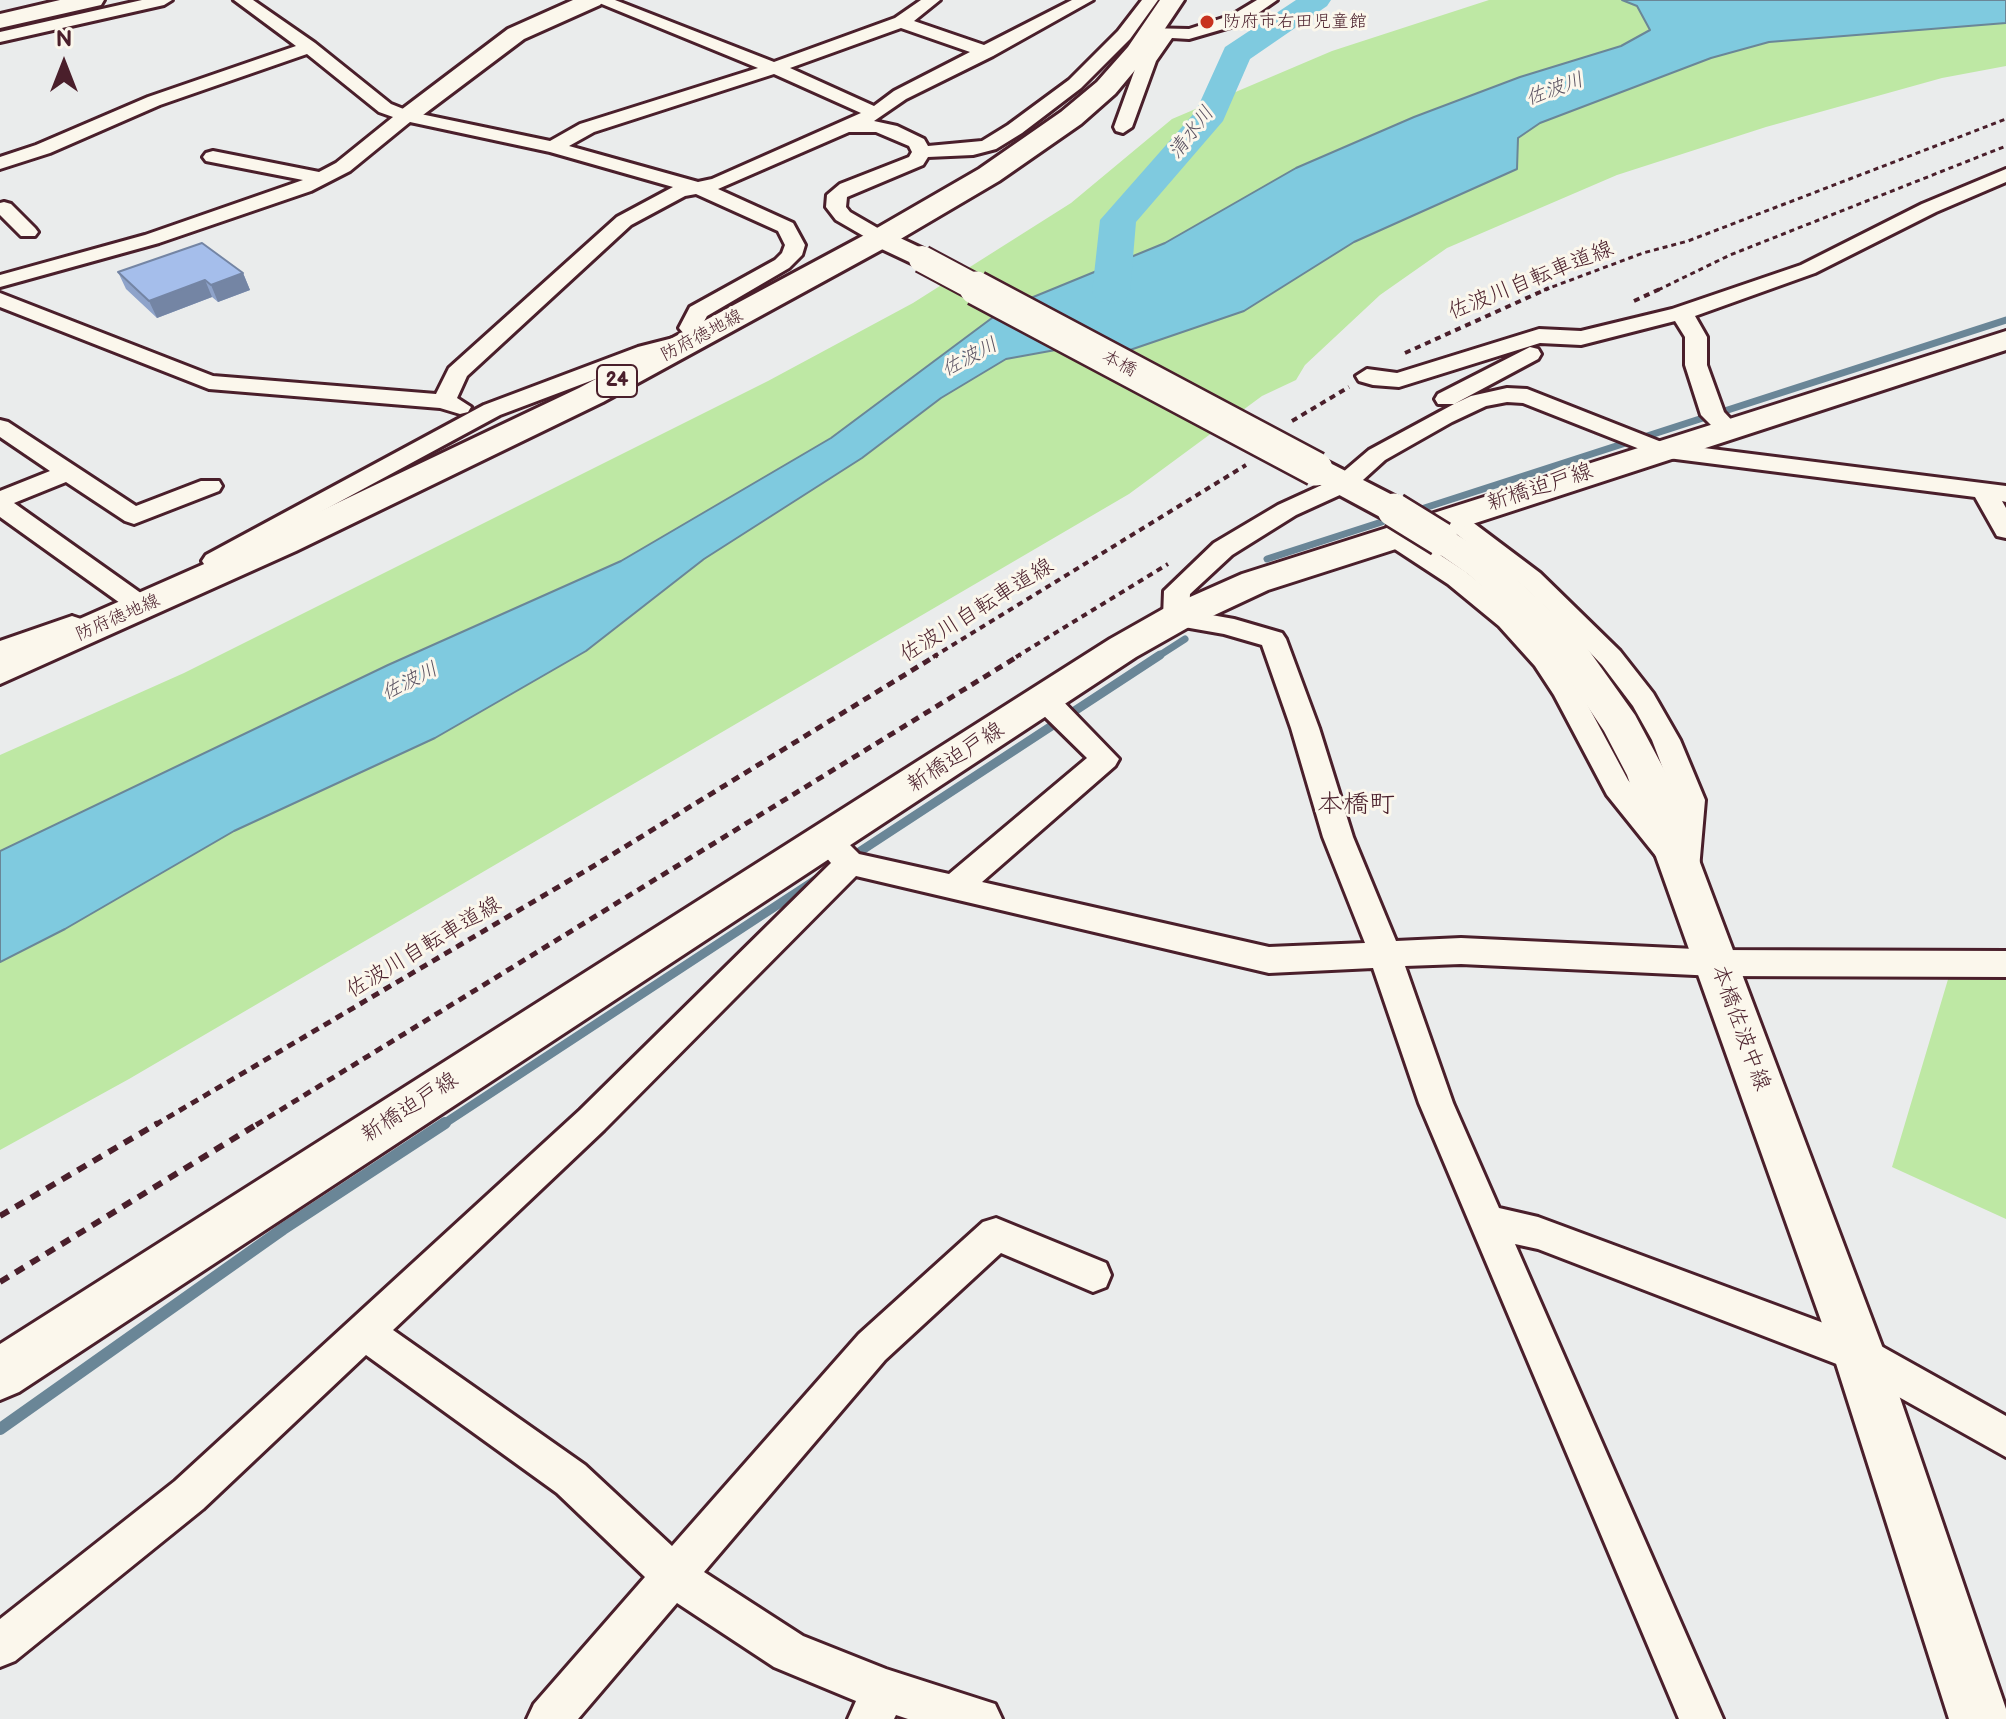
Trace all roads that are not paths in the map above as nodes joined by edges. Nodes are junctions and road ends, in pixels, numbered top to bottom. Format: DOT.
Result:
graph roads {
  1 [pos="92,0"];
  2 [pos="164,0"];
  3 [pos="242,0"];
  4 [pos="592,0"];
  5 [pos="600,0"];
  6 [pos="932,0"];
  7 [pos="1085,0"];
  8 [pos="1172,0"];
  9 [pos="1269,0"];
  10 [pos="0,21"];
  11 [pos="901,22"];
  12 [pos="1156,22"];
  13 [pos="0,37"];
  14 [pos="309,47"];
  15 [pos="987,52"];
  16 [pos="774,68"];
  17 [pos="876,113"];
  18 [pos="406,116"];
  19 [pos="1123,127"];
  20 [pos="841,128"];
  21 [pos="553,147"];
  22 [pos="921,152"];
  23 [pos="213,157"];
  24 [pos="0,163"];
  25 [pos="2006,175"];
  26 [pos="324,178"];
  27 [pos="699,188"];
  28 [pos="0,209"];
  29 [pos="28,232"];
  30 [pos="881,238"];
  31 [pos="0,281"];
  32 [pos="0,299"];
  33 [pos="1679,314"];
  34 [pos="1565,337"];
  35 [pos="699,338"];
  36 [pos="2006,340"];
  37 [pos="1367,376"];
  38 [pos="444,401"];
  39 [pos="492,410"];
  40 [pos="0,427"];
  41 [pos="1727,428"];
  42 [pos="1660,450"];
  43 [pos="1377,455"];
  44 [pos="69,472"];
  45 [pos="1330,477"];
  46 [pos="210,486"];
  47 [pos="1994,491"];
  48 [pos="0,502"];
  49 [pos="1287,510"];
  50 [pos="1240,519"];
  51 [pos="1394,523"];
  52 [pos="1446,528"];
  53 [pos="2006,530"];
  54 [pos="137,602"];
  55 [pos="1176,618"];
  56 [pos="0,651"];
  57 [pos="0,670"];
  58 [pos="1045,700"];
  59 [pos="839,852"];
  60 [pos="1684,869"];
  61 [pos="955,887"];
  62 [pos="1383,954"];
  63 [pos="1716,963"];
  64 [pos="2006,964"];
  65 [pos="1489,1222"];
  66 [pos="1093,1275"];
  67 [pos="364,1332"];
  68 [pos="1859,1354"];
  69 [pos="0,1374"];
  70 [pos="2006,1438"];
  71 [pos="675,1577"];
  72 [pos="0,1646"];
  73 [pos="878,1705"];
  74 [pos="549,1719"];
  75 [pos="980,1719"];
  76 [pos="1701,1719"];
  77 [pos="1979,1719"];
  1 -- 10 [label="main road"];
  2 -- 13 [label="street"];
  3 -- 14 [label="street"];
  4 -- 18 [label="street"];
  5 -- 16 [label="street"];
  6 -- 11 [label="street"];
  7 -- 15 [label="street"];
  8 -- 12 [label="main road, 防府徳地線 / 24"];
  9 -- 12 [label="street"];
  11 -- 15 [label="street"];
  11 -- 16 [label="street"];
  12 -- 19 [label="street"];
  12 -- 22 [label="street"];
  12 -- 30 [label="main road, 防府徳地線 / 24"];
  14 -- 18 [label="street"];
  14 -- 24 [label="street"];
  15 -- 17 [label="street"];
  16 -- 17 [label="street"];
  16 -- 21 [label="street"];
  17 -- 20 [label="street"];
  18 -- 21 [label="street"];
  18 -- 26 [label="street"];
  20 -- 22 [label="street"];
  20 -- 27 [label="street"];
  21 -- 27 [label="street"];
  22 -- 30 [label="street"];
  23 -- 26 [label="street"];
  25 -- 33 [label="street"];
  26 -- 31 [label="street"];
  27 -- 35 [label="street"];
  27 -- 38 [label="street"];
  28 -- 29 [label="street"];
  30 -- 35 [label="main road, 防府徳地線 / 24"];
  30 -- 45 [label="street, 本橋, bridge"];
  32 -- 38 [label="street"];
  33 -- 34 [label="street"];
  33 -- 41 [label="street"];
  34 -- 37 [label="street"];
  34 -- 43 [label="street"];
  35 -- 39 [label="street"];
  35 -- 54 [label="main road, 防府徳地線 / 24"];
  36 -- 41 [label="street, 新橋迫戸線"];
  38 -- 39 [label="street"];
  39 -- 54 [label="street"];
  40 -- 44 [label="street"];
  41 -- 42 [label="street, 新橋迫戸線"];
  42 -- 43 [label="street"];
  42 -- 47 [label="street"];
  42 -- 52 [label="street, 新橋迫戸線"];
  43 -- 45 [label="street"];
  44 -- 46 [label="street"];
  44 -- 48 [label="street"];
  45 -- 49 [label="street"];
  45 -- 51 [label="street"];
  47 -- 53 [label="street"];
  48 -- 54 [label="street"];
  49 -- 50 [label="street"];
  49 -- 55 [label="street"];
  51 -- 52 [label="street, 新橋迫戸線"];
  51 -- 55 [label="street, 新橋迫戸線"];
  51 -- 60 [label="street"];
  52 -- 60 [label="street, 本橋佐波中線"];
  54 -- 56 [label="street"];
  54 -- 57 [label="main road, 防府徳地線 / 24"];
  55 -- 58 [label="street, 新橋迫戸線"];
  55 -- 62 [label="street"];
  58 -- 59 [label="street, 新橋迫戸線"];
  58 -- 61 [label="street"];
  59 -- 61 [label="street"];
  59 -- 67 [label="street"];
  59 -- 69 [label="street, 新橋迫戸線"];
  60 -- 63 [label="street, 本橋佐波中線"];
  61 -- 62 [label="street"];
  62 -- 63 [label="street"];
  62 -- 65 [label="street"];
  63 -- 64 [label="street"];
  63 -- 68 [label="street, 本橋佐波中線"];
  65 -- 68 [label="street"];
  65 -- 76 [label="street"];
  66 -- 71 [label="street"];
  67 -- 71 [label="street"];
  67 -- 72 [label="street"];
  68 -- 70 [label="street"];
  68 -- 77 [label="street, 本橋佐波中線"];
  71 -- 73 [label="street"];
  71 -- 74 [label="street"];
  73 -- 75 [label="street"];
}
